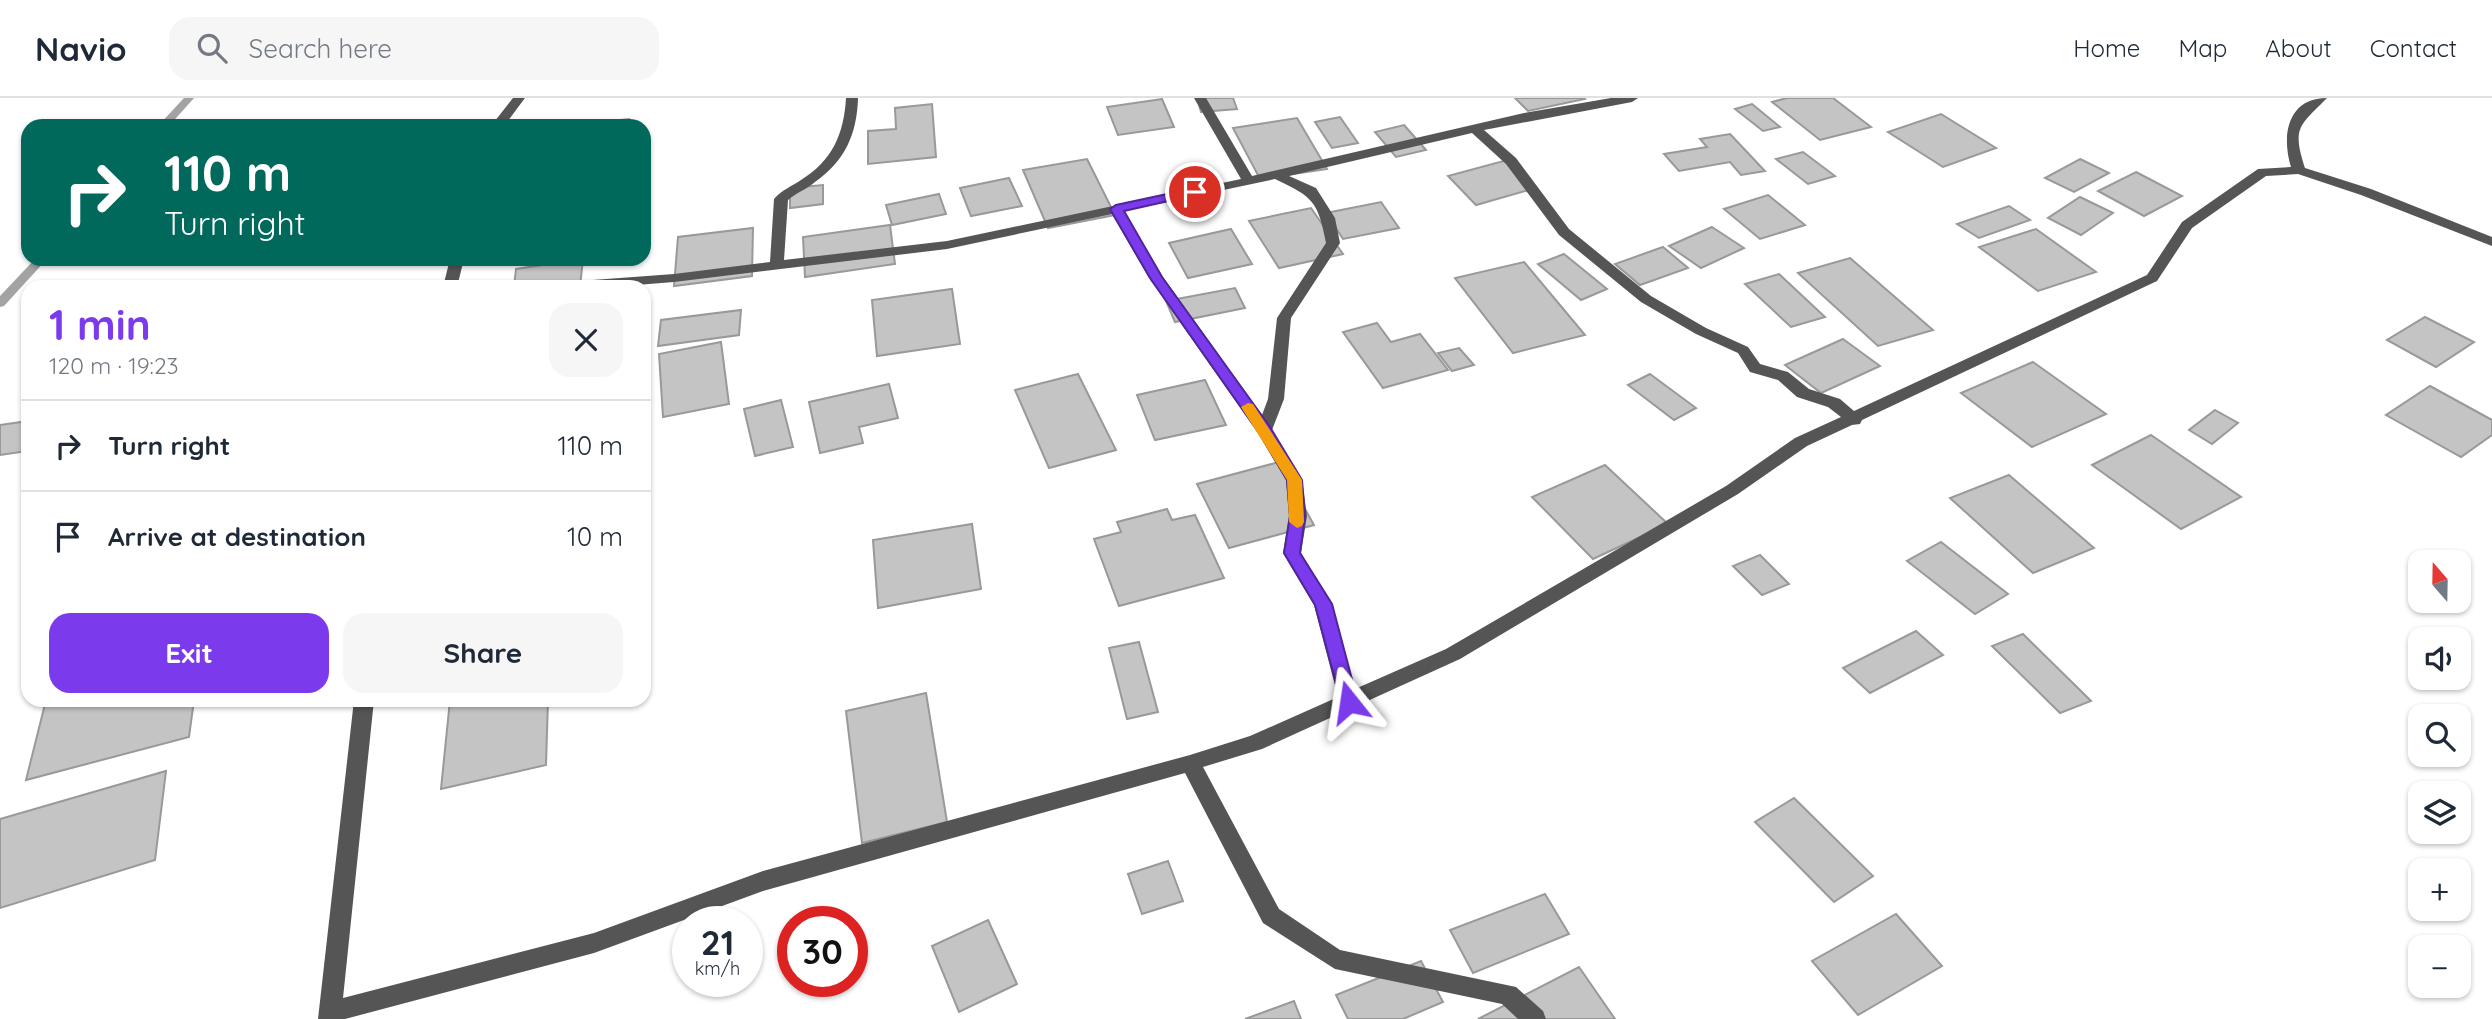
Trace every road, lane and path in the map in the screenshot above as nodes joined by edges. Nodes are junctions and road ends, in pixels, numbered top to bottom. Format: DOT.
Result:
graph roads {
  1 [pos="519,98"];
  2 [pos="852,98"];
  3 [pos="1200,98"];
  4 [pos="1632,98"];
  5 [pos="2321,98"];
  6 [pos="502,119"];
  7 [pos="1475,128"];
  8 [pos="2299,170"];
  9 [pos="1276,174"];
  10 [pos="1248,180"];
  11 [pos="1116,209"];
  12 [pos="2492,242"];
  13 [pos="776,266"];
  14 [pos="647,280"];
  15 [pos="1854,420"];
  16 [pos="1264,430"];
  17 [pos="1349,702"];
  18 [pos="363,707"];
  19 [pos="1190,763"];
  20 [pos="329,1016"];
  21 [pos="1535,1019"];
  1 -- 6 [label="street"];
  2 -- 13 [label="street"];
  3 -- 10 [label="street"];
  4 -- 7 [label="street"];
  5 -- 8 [label="street"];
  7 -- 9 [label="street"];
  7 -- 15 [label="street"];
  8 -- 12 [label="street"];
  8 -- 15 [label="street"];
  9 -- 10 [label="street"];
  9 -- 16 [label="street"];
  10 -- 11 [label="street"];
  11 -- 13 [label="street"];
  11 -- 16 [label="street"];
  13 -- 14 [label="street"];
  15 -- 17 [label="street"];
  16 -- 17 [label="street"];
  17 -- 19 [label="street"];
  18 -- 20 [label="street"];
  19 -- 20 [label="street"];
  19 -- 21 [label="street"];
}
